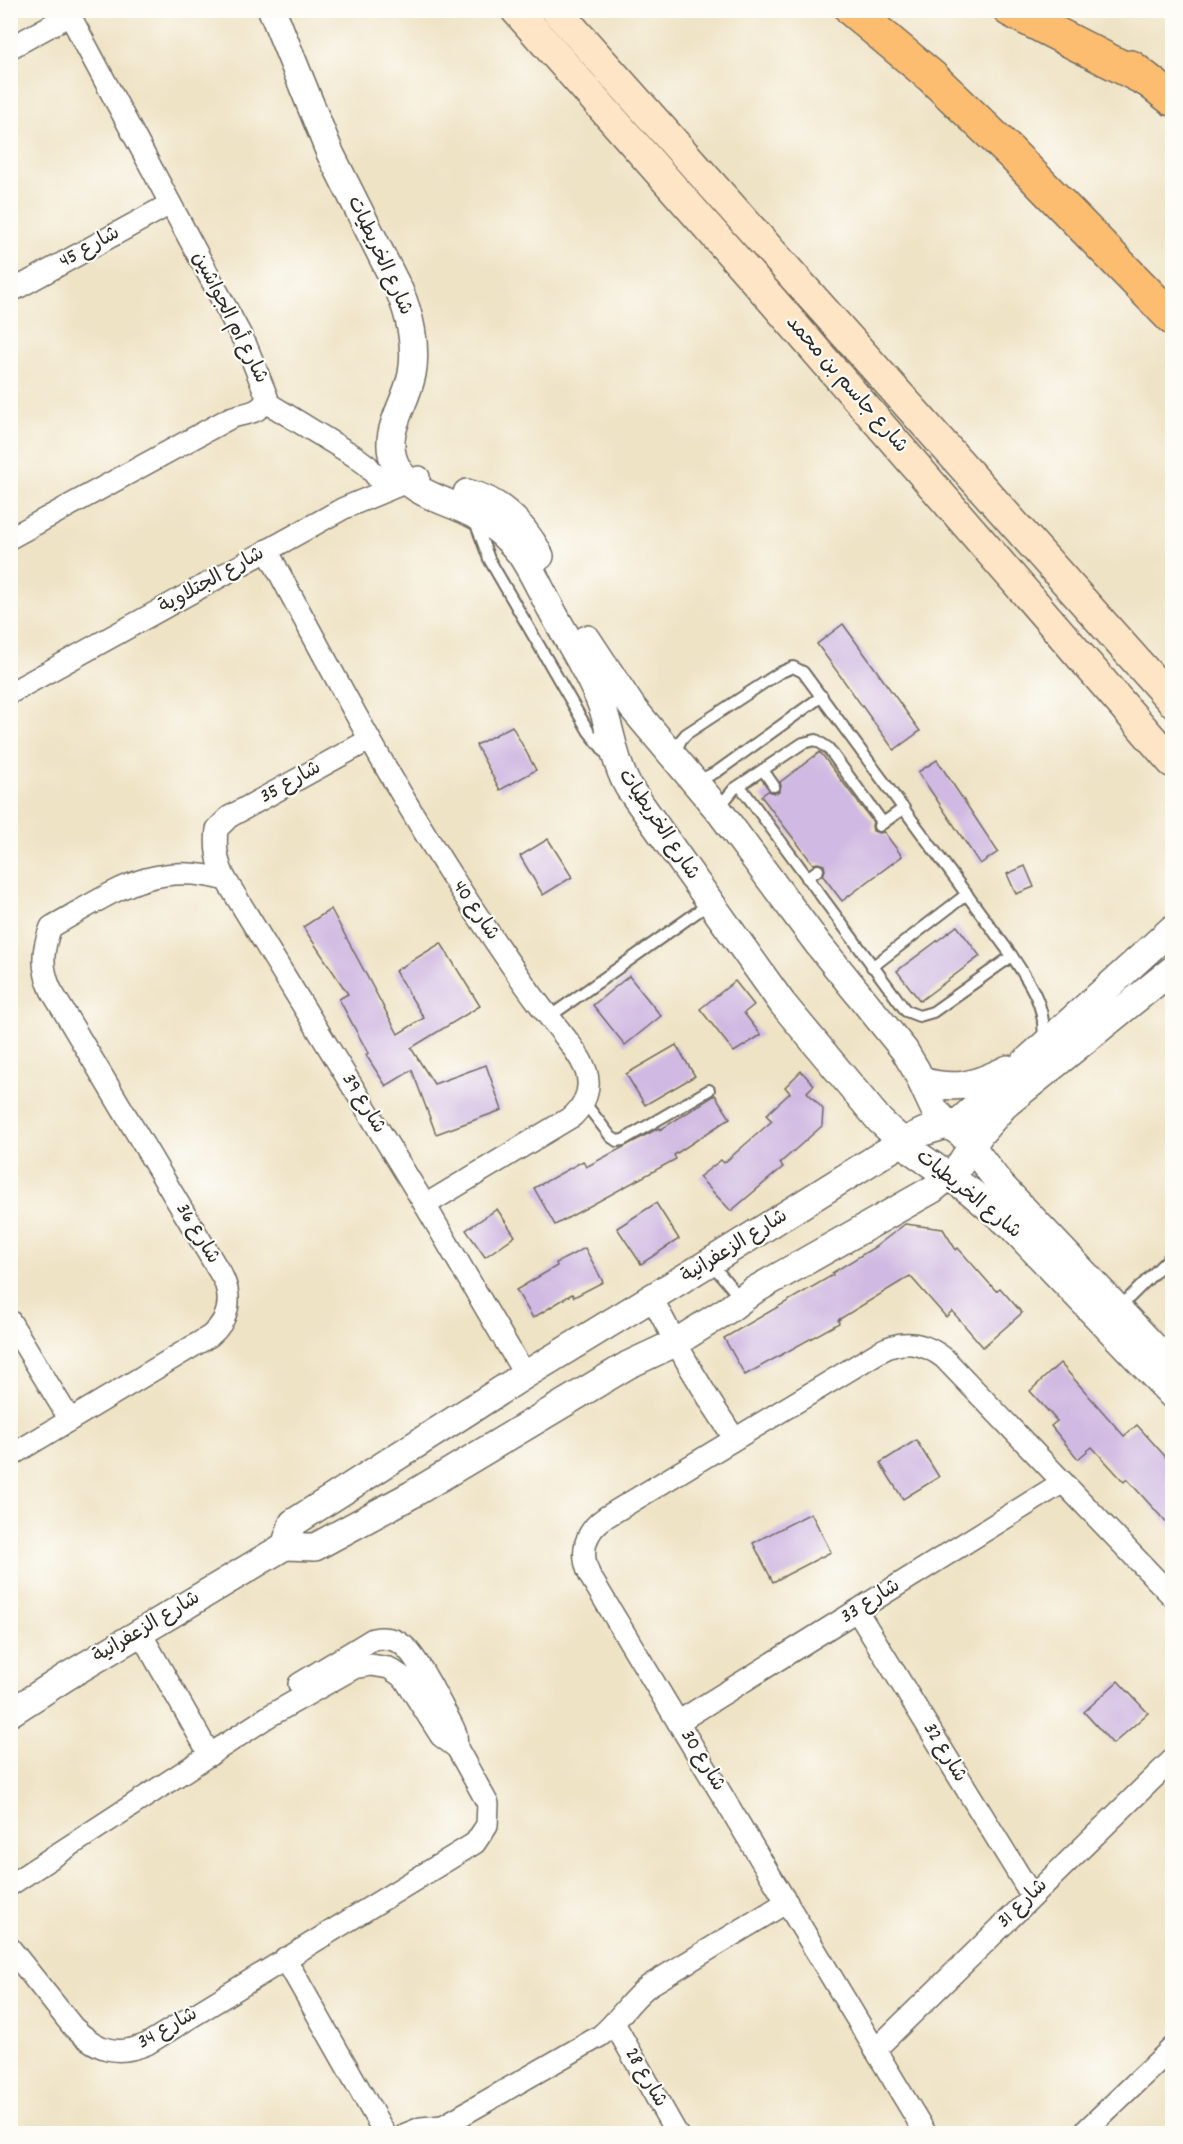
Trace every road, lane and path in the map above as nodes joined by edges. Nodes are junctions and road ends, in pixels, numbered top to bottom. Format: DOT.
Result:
graph roads {
  1 [pos="272,10"];
  2 [pos="285,10"];
  3 [pos="516,10"];
  4 [pos="556,10"];
  5 [pos="852,10"];
  6 [pos="1010,10"];
  7 [pos="1055,10"];
  8 [pos="68,13"];
  9 [pos="10,48"];
  10 [pos="1147,80"];
  11 [pos="1173,99"];
  12 [pos="170,204"];
  13 [pos="10,292"];
  14 [pos="1173,318"];
  15 [pos="420,375"];
  16 [pos="266,402"];
  17 [pos="405,483"];
  18 [pos="472,513"];
  19 [pos="10,538"];
  20 [pos="267,550"];
  21 [pos="10,693"];
  22 [pos="822,696"];
  23 [pos="1173,701"];
  24 [pos="632,707"];
  25 [pos="607,721"];
  26 [pos="369,740"];
  27 [pos="674,755"];
  28 [pos="1173,762"];
  29 [pos="617,764"];
  30 [pos="763,770"];
  31 [pos="696,783"];
  32 [pos="740,786"];
  33 [pos="774,786"];
  34 [pos="904,808"];
  35 [pos="720,812"];
  36 [pos="217,829"];
  37 [pos="818,870"];
  38 [pos="807,878"];
  39 [pos="226,880"];
  40 [pos="967,894"];
  41 [pos="710,902"];
  42 [pos="1173,929"];
  43 [pos="1012,956"];
  44 [pos="872,967"];
  45 [pos="1173,970"];
  46 [pos="549,1017"];
  47 [pos="1034,1056"];
  48 [pos="921,1082"];
  49 [pos="709,1090"];
  50 [pos="584,1102"];
  51 [pos="950,1126"];
  52 [pos="902,1142"];
  53 [pos="973,1147"];
  54 [pos="949,1176"];
  55 [pos="425,1205"];
  56 [pos="1173,1255"];
  57 [pos="710,1262"];
  58 [pos="652,1298"];
  59 [pos="741,1300"];
  60 [pos="1119,1309"];
  61 [pos="10,1321"];
  62 [pos="675,1343"];
  63 [pos="1173,1366"];
  64 [pos="525,1375"];
  65 [pos="1173,1395"];
  66 [pos="70,1420"];
  67 [pos="734,1438"];
  68 [pos="10,1456"];
  69 [pos="1063,1482"];
  70 [pos="285,1546"];
  71 [pos="1173,1596"];
  72 [pos="857,1611"];
  73 [pos="140,1632"];
  74 [pos="10,1713"];
  75 [pos="269,1716"];
  76 [pos="678,1722"];
  77 [pos="457,1749"];
  78 [pos="210,1755"];
  79 [pos="1173,1760"];
  80 [pos="10,1885"];
  81 [pos="1032,1896"];
  82 [pos="787,1902"];
  83 [pos="10,1948"];
  84 [pos="285,1958"];
  85 [pos="614,2023"];
  86 [pos="1173,2048"];
  87 [pos="875,2050"];
  88 [pos="439,2130"];
  89 [pos="385,2133"];
  90 [pos="406,2133"];
  91 [pos="677,2133"];
  92 [pos="926,2133"];
  93 [pos="1082,2133"];
  1 -- 15 [label="street, شارع الخريطيات"];
  2 -- 15 [label="street, شارع الخريطيات"];
  3 -- 28 [label="main road, شارع جاسم بن محمد"];
  4 -- 23 [label="main road, شارع جاسم بن محمد"];
  5 -- 14 [label="highway"];
  6 -- 10 [label="highway"];
  7 -- 10 [label="highway"];
  8 -- 9 [label="street"];
  8 -- 12 [label="street, شارع أم الجواشين"];
  10 -- 11 [label="highway"];
  12 -- 13 [label="street, شارع 45"];
  12 -- 16 [label="street, شارع أم الجواشين"];
  15 -- 17 [label="street, شارع الخريطيات"];
  16 -- 17 [label="street"];
  16 -- 19 [label="street, شارع أم الجواشين"];
  17 -- 18 [label="street, شارع الخريطيات"];
  17 -- 20 [label="street, شارع الجتلاوية"];
  17 -- 24 [label="street, شارع الخريطيات"];
  18 -- 25 [label="street, شارع الخريطيات"];
  18 -- 29 [label="lane"];
  20 -- 21 [label="street, شارع الجتلاوية"];
  20 -- 26 [label="street, شارع 40"];
  22 -- 27 [label="lane"];
  22 -- 31 [label="lane"];
  22 -- 34 [label="lane"];
  24 -- 25 [label="street"];
  24 -- 27 [label="street, شارع الخريطيات"];
  25 -- 29 [label="street, شارع الخريطيات"];
  26 -- 36 [label="street, شارع 35"];
  26 -- 46 [label="street, شارع 40"];
  27 -- 31 [label="street, شارع الخريطيات"];
  29 -- 41 [label="street, شارع الخريطيات"];
  30 -- 32 [label="lane"];
  30 -- 33 [label="lane"];
  30 -- 34 [label="lane"];
  31 -- 35 [label="street, شارع الخريطيات"];
  32 -- 35 [label="lane"];
  32 -- 38 [label="lane"];
  34 -- 40 [label="lane"];
  35 -- 48 [label="street, شارع الخريطيات"];
  36 -- 39 [label="street, شارع 39"];
  37 -- 38 [label="lane"];
  38 -- 44 [label="lane"];
  39 -- 55 [label="street, شارع 39"];
  39 -- 66 [label="street, شارع 36"];
  40 -- 43 [label="lane"];
  40 -- 44 [label="lane"];
  41 -- 46 [label="lane"];
  41 -- 52 [label="street, شارع الخريطيات"];
  42 -- 47 [label="street, شارع الزعفرانية"];
  43 -- 44 [label="lane"];
  43 -- 47 [label="lane"];
  45 -- 53 [label="street"];
  46 -- 50 [label="street, شارع 40"];
  47 -- 48 [label="street"];
  47 -- 51 [label="street, شارع الزعفرانية"];
  48 -- 51 [label="street, شارع الخريطيات"];
  49 -- 50 [label="lane"];
  50 -- 55 [label="street"];
  51 -- 52 [label="street, شارع الزعفرانية"];
  51 -- 53 [label="street, شارع الخريطيات"];
  52 -- 54 [label="street, شارع الخريطيات"];
  52 -- 57 [label="street, شارع الزعفرانية"];
  53 -- 54 [label="street"];
  53 -- 60 [label="street, شارع الخريطيات"];
  54 -- 59 [label="street"];
  54 -- 65 [label="street, شارع الخريطيات"];
  55 -- 64 [label="street, شارع 39"];
  56 -- 60 [label="lane"];
  57 -- 58 [label="street, شارع الزعفرانية"];
  57 -- 59 [label="lane"];
  58 -- 62 [label="street"];
  58 -- 64 [label="street, شارع الزعفرانية"];
  59 -- 62 [label="street"];
  60 -- 63 [label="street, شارع الخريطيات"];
  61 -- 66 [label="street"];
  62 -- 67 [label="street"];
  62 -- 70 [label="street"];
  64 -- 70 [label="street, شارع الزعفرانية"];
  66 -- 68 [label="street, شارع 36"];
  67 -- 69 [label="street, شارع 30"];
  67 -- 76 [label="street, شارع 30"];
  69 -- 71 [label="street, شارع 30"];
  69 -- 72 [label="street, شارع 33"];
  70 -- 73 [label="street, شارع الزعفرانية"];
  72 -- 76 [label="street, شارع 33"];
  72 -- 81 [label="street, شارع 32"];
  73 -- 74 [label="street, شارع الزعفرانية"];
  73 -- 78 [label="street"];
  75 -- 77 [label="street, شارع 34"];
  75 -- 77 [label="street, شارع 34"];
  75 -- 78 [label="street, شارع 34"];
  76 -- 82 [label="street, شارع 30"];
  77 -- 84 [label="street, شارع 34"];
  78 -- 80 [label="street, شارع 34"];
  79 -- 81 [label="street, شارع 31"];
  81 -- 87 [label="street, شارع 31"];
  82 -- 85 [label="street"];
  82 -- 87 [label="street, شارع 30"];
  83 -- 84 [label="street, شارع 34"];
  84 -- 89 [label="street"];
  85 -- 88 [label="street"];
  85 -- 91 [label="street, شارع 28"];
  86 -- 93 [label="street"];
  87 -- 92 [label="street, شارع 30"];
  88 -- 90 [label="street"];
}
